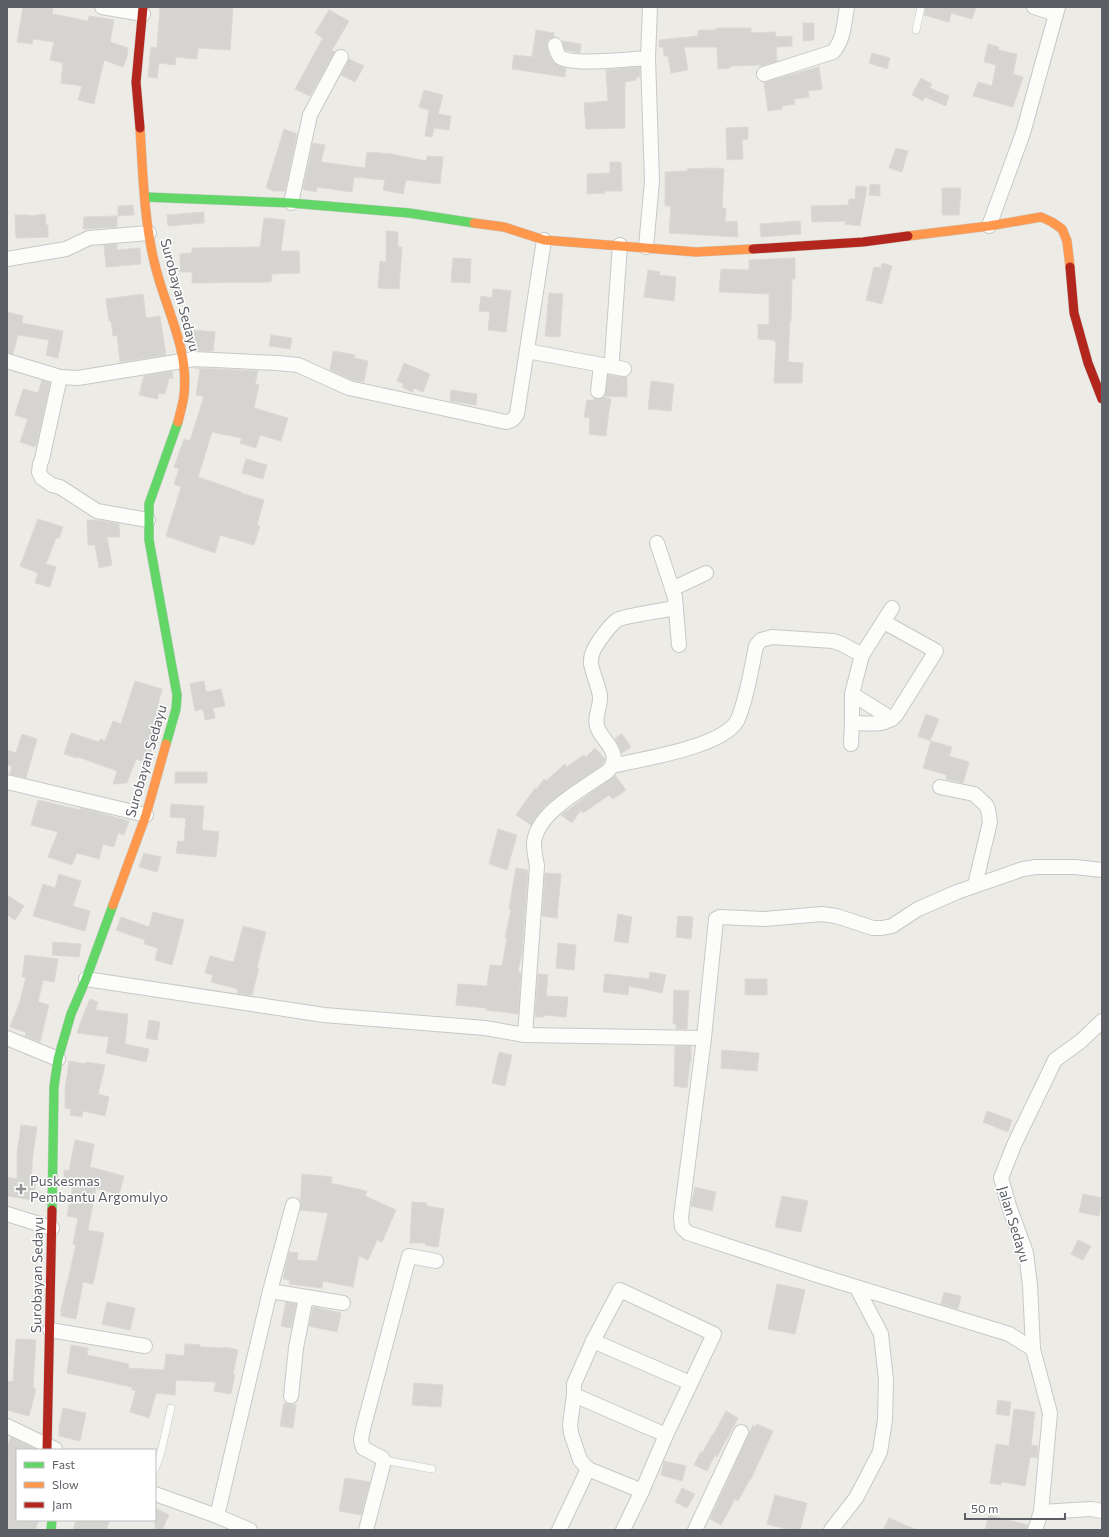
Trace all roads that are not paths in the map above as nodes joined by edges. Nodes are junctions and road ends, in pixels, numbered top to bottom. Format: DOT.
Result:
graph roads {
  1 [pos="102,7"];
  2 [pos="650,7"];
  3 [pos="847,7"];
  4 [pos="921,7"];
  5 [pos="1034,7"];
  6 [pos="143,10"];
  7 [pos="1057,11"];
  8 [pos="916,30"];
  9 [pos="555,45"];
  10 [pos="341,57"];
  11 [pos="648,58"];
  12 [pos="764,74"];
  13 [pos="145,197"];
  14 [pos="291,203"];
  15 [pos="989,226"];
  16 [pos="149,233"];
  17 [pos="544,240"];
  18 [pos="620,245"];
  19 [pos="646,247"];
  20 [pos="7,259"];
  21 [pos="527,351"];
  22 [pos="183,360"];
  23 [pos="7,361"];
  24 [pos="607,362"];
  25 [pos="624,369"];
  26 [pos="60,377"];
  27 [pos="598,391"];
  28 [pos="1102,399"];
  29 [pos="148,520"];
  30 [pos="657,542"];
  31 [pos="706,573"];
  32 [pos="672,589"];
  33 [pos="676,608"];
  34 [pos="892,608"];
  35 [pos="884,622"];
  36 [pos="679,645"];
  37 [pos="862,655"];
  38 [pos="852,694"];
  39 [pos="892,719"];
  40 [pos="852,723"];
  41 [pos="851,744"];
  42 [pos="612,766"];
  43 [pos="7,782"];
  44 [pos="940,787"];
  45 [pos="146,815"];
  46 [pos="1102,870"];
  47 [pos="975,885"];
  48 [pos="86,979"];
  49 [pos="1102,1021"];
  50 [pos="525,1035"];
  51 [pos="7,1038"];
  52 [pos="704,1038"];
  53 [pos="58,1059"];
  54 [pos="293,1205"];
  55 [pos="7,1214"];
  56 [pos="52,1228"];
  57 [pos="436,1261"];
  58 [pos="858,1288"];
  59 [pos="270,1291"];
  60 [pos="306,1297"];
  61 [pos="343,1303"];
  62 [pos="50,1330"];
  63 [pos="593,1341"];
  64 [pos="145,1346"];
  65 [pos="1033,1349"];
  66 [pos="690,1383"];
  67 [pos="574,1395"];
  68 [pos="291,1396"];
  69 [pos="171,1408"];
  70 [pos="7,1426"];
  71 [pos="741,1432"];
  72 [pos="666,1435"];
  73 [pos="50,1449"];
  74 [pos="384,1460"];
  75 [pos="156,1467"];
  76 [pos="432,1469"];
  77 [pos="588,1469"];
  78 [pos="642,1491"];
  79 [pos="156,1494"];
  80 [pos="1102,1511"];
  81 [pos="1041,1512"];
  82 [pos="217,1516"];
  83 [pos="250,1530"];
  84 [pos="366,1530"];
  85 [pos="559,1530"];
  86 [pos="623,1530"];
  87 [pos="695,1530"];
  88 [pos="831,1530"];
  89 [pos="1035,1530"];
  1 -- 6 [label="street"];
  2 -- 11 [label="street"];
  3 -- 12 [label="street"];
  4 -- 8 [label="lane"];
  5 -- 7 [label="street"];
  6 -- 13 [label="main road, Surobayan Sedayu"];
  7 -- 15 [label="street"];
  9 -- 11 [label="street"];
  10 -- 14 [label="street"];
  11 -- 19 [label="street"];
  13 -- 14 [label="main road"];
  13 -- 16 [label="main road, Surobayan Sedayu"];
  14 -- 17 [label="main road"];
  15 -- 19 [label="main road"];
  15 -- 28 [label="main road"];
  16 -- 20 [label="street"];
  16 -- 22 [label="main road, Surobayan Sedayu"];
  17 -- 18 [label="main road"];
  17 -- 21 [label="street"];
  18 -- 19 [label="main road"];
  18 -- 24 [label="street"];
  21 -- 22 [label="street"];
  21 -- 24 [label="street"];
  22 -- 26 [label="street"];
  22 -- 29 [label="main road, Surobayan Sedayu"];
  23 -- 26 [label="street"];
  24 -- 25 [label="street"];
  24 -- 27 [label="street"];
  26 -- 29 [label="street"];
  29 -- 45 [label="main road, Surobayan Sedayu"];
  30 -- 32 [label="street"];
  31 -- 32 [label="street"];
  32 -- 33 [label="street"];
  33 -- 36 [label="street"];
  33 -- 42 [label="street"];
  34 -- 35 [label="street"];
  35 -- 37 [label="street"];
  35 -- 39 [label="street"];
  37 -- 38 [label="street"];
  37 -- 42 [label="street"];
  38 -- 39 [label="street"];
  38 -- 40 [label="street"];
  39 -- 40 [label="street"];
  40 -- 41 [label="street"];
  42 -- 50 [label="street"];
  43 -- 45 [label="street"];
  44 -- 47 [label="street"];
  45 -- 48 [label="main road, Surobayan Sedayu"];
  46 -- 47 [label="street"];
  47 -- 52 [label="street"];
  48 -- 50 [label="street"];
  48 -- 53 [label="main road, Surobayan Sedayu"];
  49 -- 65 [label="street, Jalan Sedayu"];
  50 -- 52 [label="street"];
  51 -- 53 [label="street"];
  52 -- 58 [label="street"];
  53 -- 56 [label="main road, Surobayan Sedayu"];
  54 -- 59 [label="street"];
  55 -- 56 [label="street"];
  56 -- 62 [label="main road, Surobayan Sedayu"];
  57 -- 74 [label="street"];
  58 -- 65 [label="street"];
  58 -- 88 [label="street"];
  59 -- 60 [label="street"];
  59 -- 82 [label="street"];
  60 -- 61 [label="street"];
  60 -- 68 [label="street"];
  62 -- 64 [label="street"];
  62 -- 73 [label="main road, Surobayan Sedayu"];
  63 -- 66 [label="street"];
  63 -- 66 [label="street"];
  63 -- 67 [label="street"];
  65 -- 81 [label="street, Jalan Sedayu"];
  66 -- 72 [label="street"];
  67 -- 72 [label="street"];
  67 -- 77 [label="street"];
  69 -- 75 [label="lane"];
  70 -- 73 [label="street"];
  71 -- 87 [label="street"];
  72 -- 78 [label="street"];
  74 -- 76 [label="lane"];
  74 -- 84 [label="street"];
  77 -- 78 [label="street"];
  77 -- 85 [label="street"];
  78 -- 86 [label="street"];
  79 -- 82 [label="street"];
  80 -- 81 [label="street"];
  81 -- 89 [label="street, Jalan Sedayu"];
  82 -- 83 [label="street"];
}
